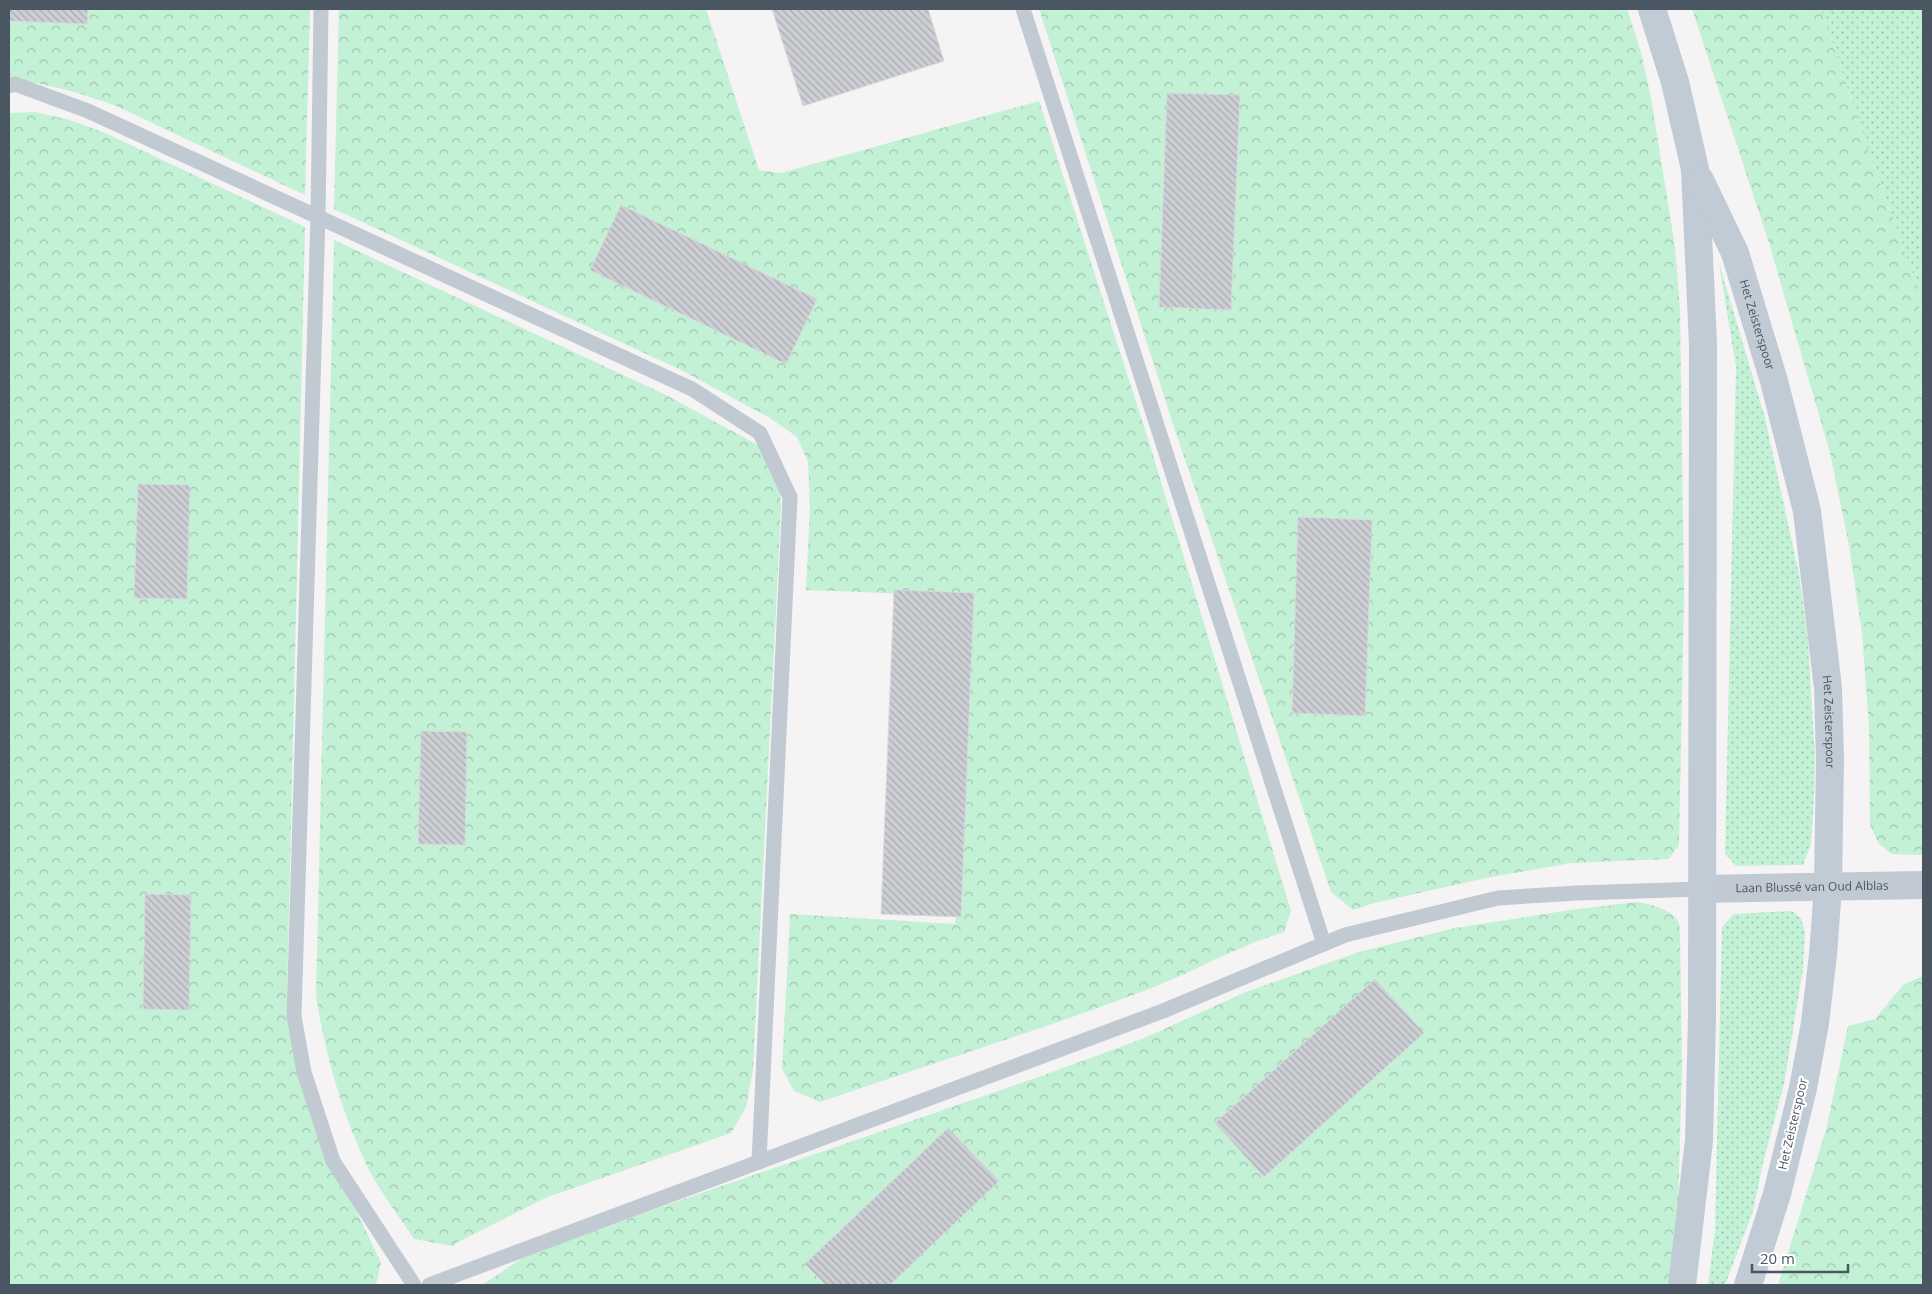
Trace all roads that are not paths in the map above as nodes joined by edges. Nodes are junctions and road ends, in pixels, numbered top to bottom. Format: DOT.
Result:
graph roads {
  1 [pos="321,9"];
  2 [pos="1023,9"];
  3 [pos="1652,9"];
  4 [pos="9,86"];
  5 [pos="1695,169"];
  6 [pos="318,217"];
  7 [pos="1923,885"];
  8 [pos="1828,886"];
  9 [pos="1701,889"];
  10 [pos="1324,944"];
  11 [pos="759,1162"];
  12 [pos="414,1285"];
  13 [pos="429,1285"];
  14 [pos="1682,1285"];
  15 [pos="1748,1285"];
  1 -- 6 [label="lane"];
  2 -- 10 [label="lane"];
  3 -- 5 [label="street, Het Zeisterspoor"];
  4 -- 6 [label="lane"];
  5 -- 8 [label="street, Het Zeisterspoor"];
  5 -- 9 [label="street, Het Zeisterspoor"];
  6 -- 11 [label="lane"];
  6 -- 12 [label="lane"];
  7 -- 8 [label="street, Laan Blussé van Oud Alblas"];
  8 -- 9 [label="street, Laan Blussé van Oud Alblas"];
  8 -- 15 [label="street, Het Zeisterspoor"];
  9 -- 10 [label="lane"];
  9 -- 14 [label="street, Het Zeisterspoor"];
  10 -- 11 [label="lane"];
  11 -- 13 [label="lane"];
}
